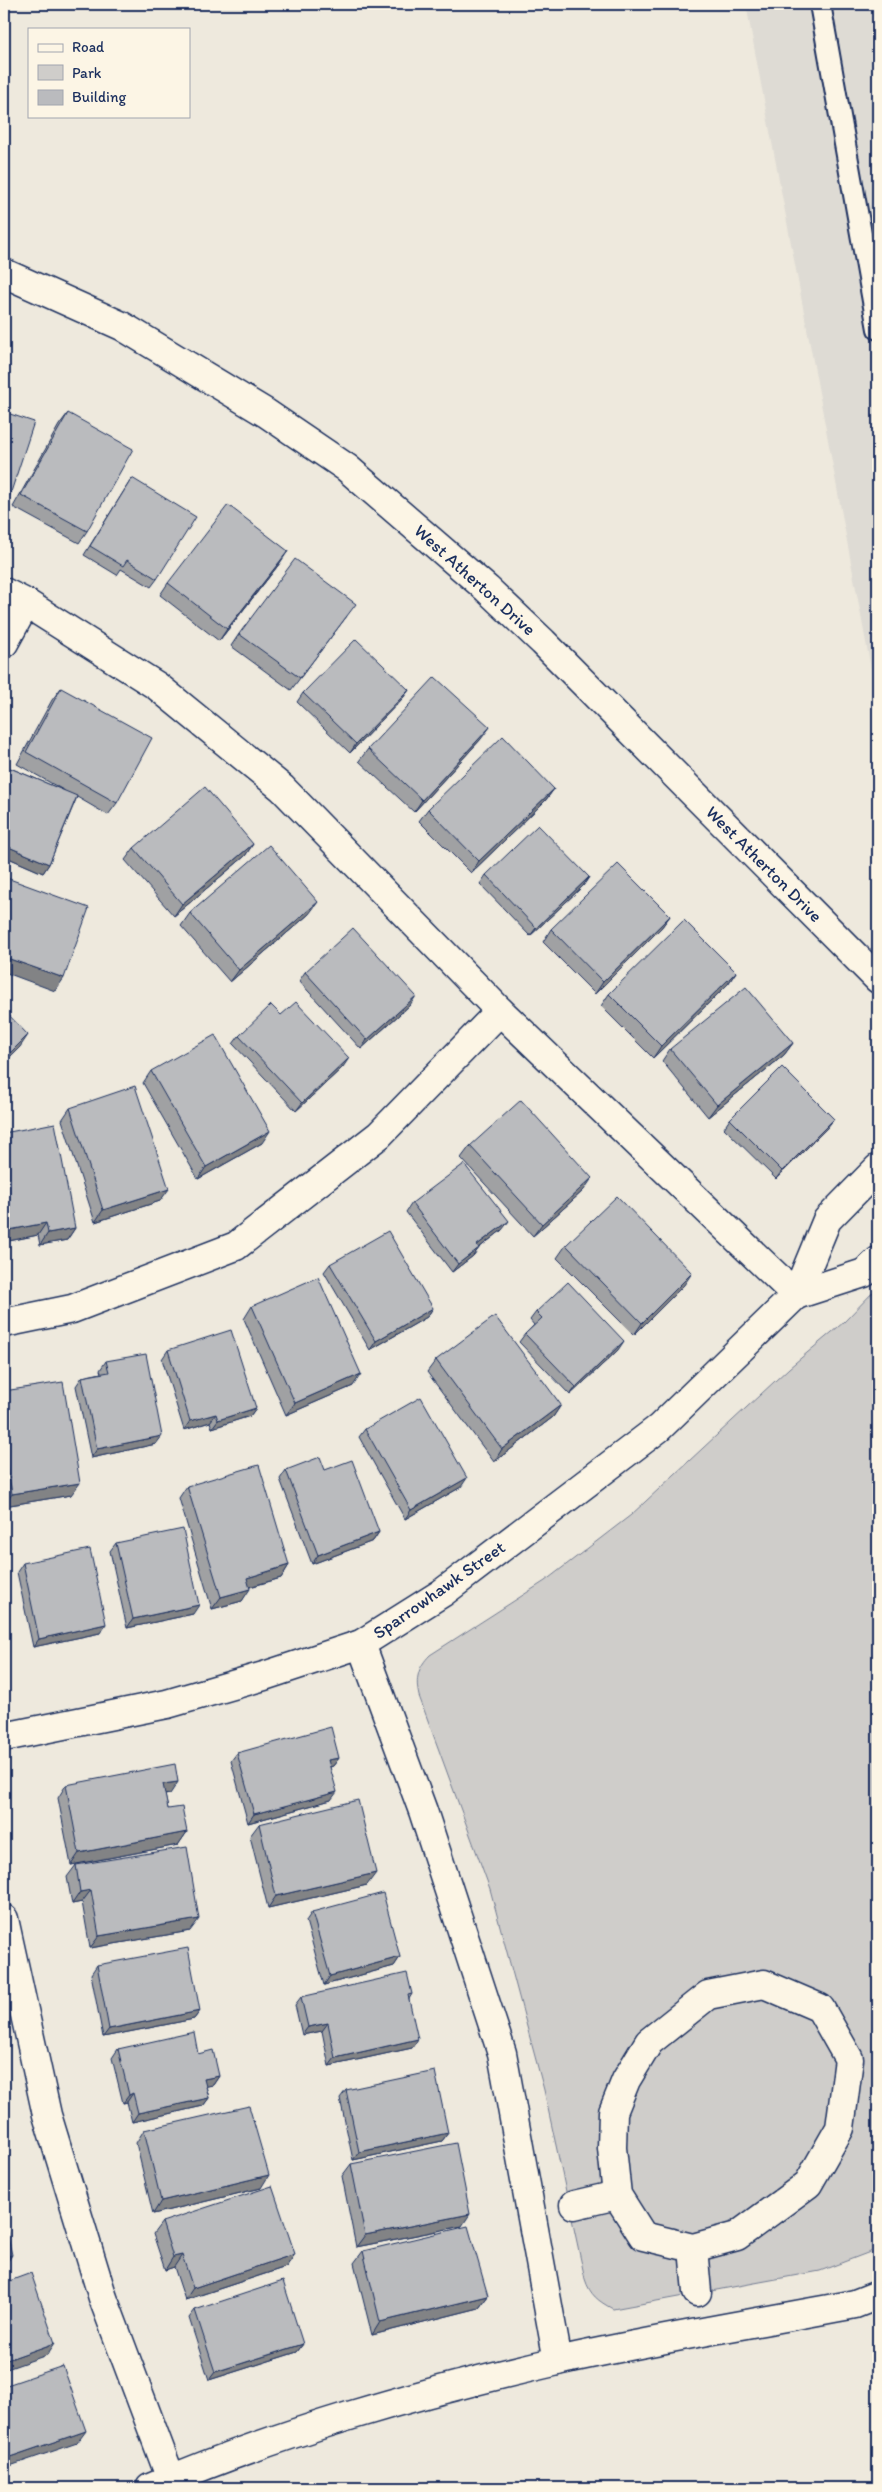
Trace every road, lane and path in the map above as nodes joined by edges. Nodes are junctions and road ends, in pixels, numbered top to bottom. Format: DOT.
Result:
graph roads {
  1 [pos="820,4"];
  2 [pos="871,250"];
  3 [pos="4,273"];
  4 [pos="878,330"];
  5 [pos="15,598"];
  6 [pos="4,643"];
  7 [pos="878,979"];
  8 [pos="500,1011"];
  9 [pos="878,1168"];
  10 [pos="878,1260"];
  11 [pos="796,1295"];
  12 [pos="4,1324"];
  13 [pos="361,1644"];
  14 [pos="4,1737"];
  15 [pos="4,1918"];
  16 [pos="617,2196"];
  17 [pos="574,2205"];
  18 [pos="693,2248"];
  19 [pos="697,2292"];
  20 [pos="878,2295"];
  21 [pos="558,2361"];
  22 [pos="160,2484"];
  1 -- 2 [label="lane"];
  2 -- 4 [label="lane"];
  3 -- 7 [label="street, West Atherton Drive"];
  5 -- 6 [label="street"];
  5 -- 8 [label="street"];
  8 -- 11 [label="street"];
  8 -- 12 [label="street"];
  9 -- 11 [label="street"];
  10 -- 11 [label="street"];
  11 -- 13 [label="street, Sparrowhawk Street"];
  13 -- 14 [label="street, Sparrowhawk Street"];
  13 -- 21 [label="street"];
  15 -- 22 [label="street"];
  16 -- 17 [label="street"];
  16 -- 18 [label="street"];
  16 -- 18 [label="street"];
  18 -- 19 [label="street"];
  20 -- 21 [label="street"];
  21 -- 22 [label="street"];
}
